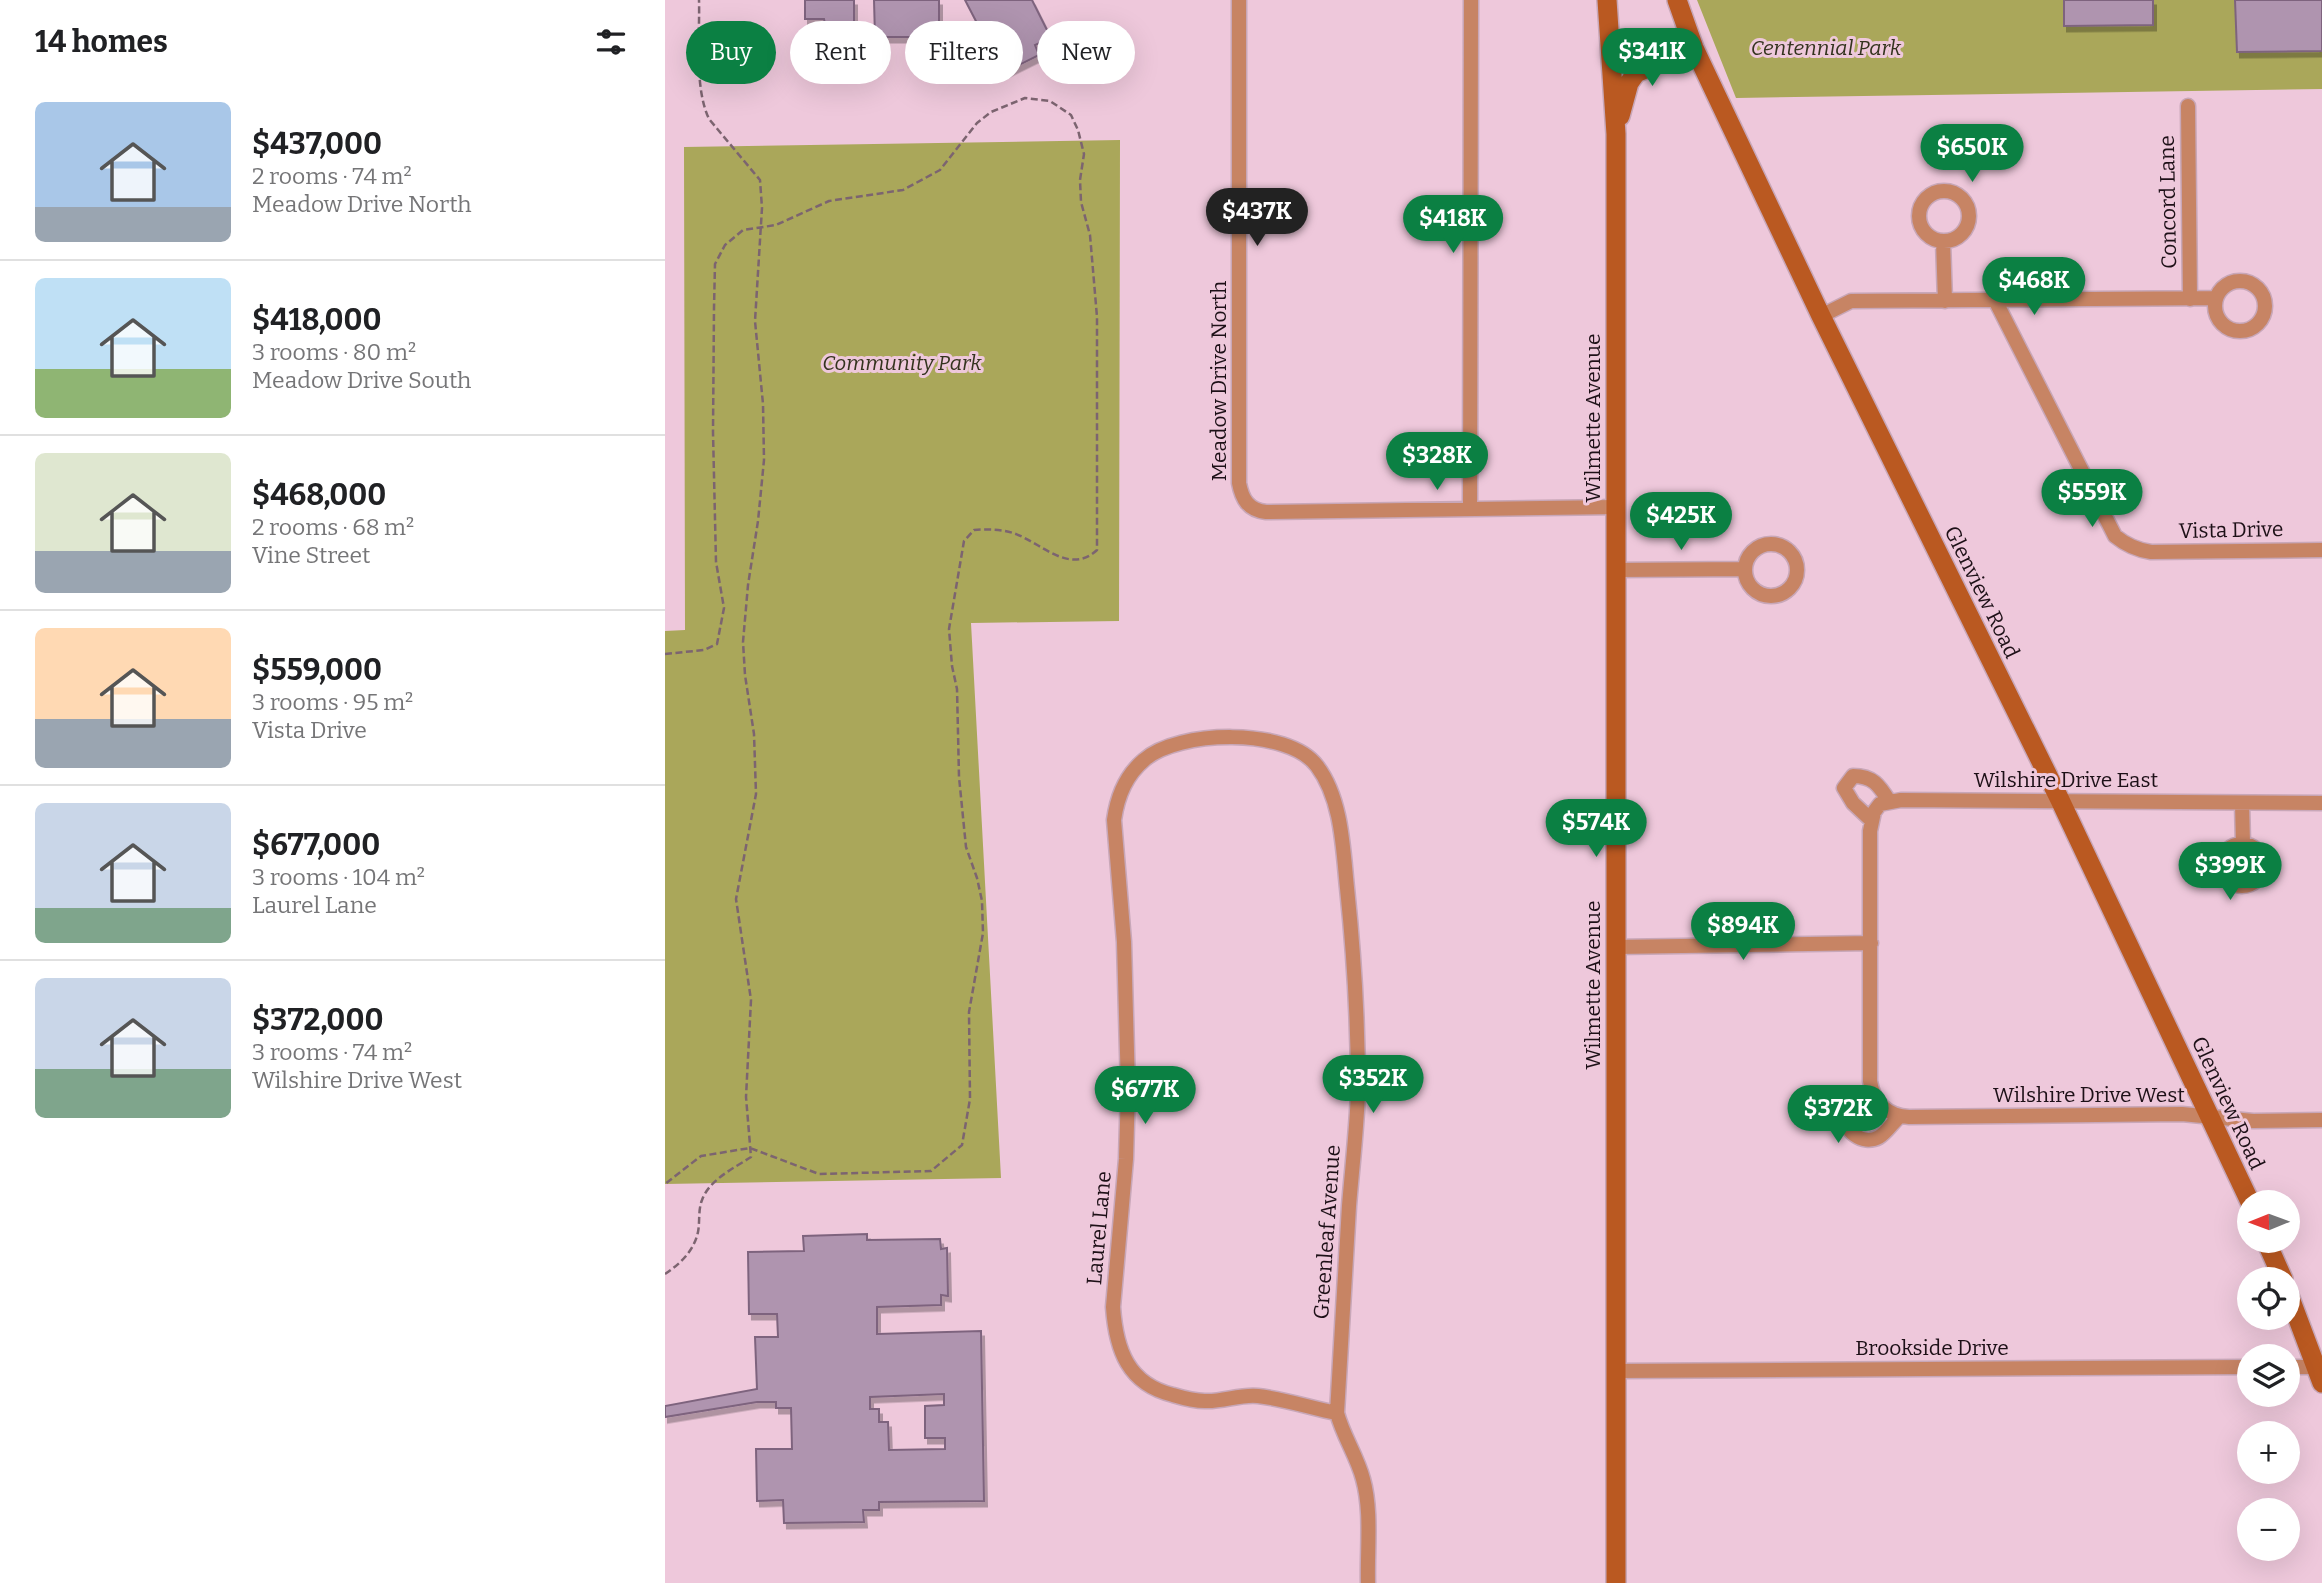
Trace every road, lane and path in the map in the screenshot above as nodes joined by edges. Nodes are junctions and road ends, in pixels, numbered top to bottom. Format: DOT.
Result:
graph roads {
  1 [pos="699,0"];
  2 [pos="1239,0"];
  3 [pos="1471,0"];
  4 [pos="1607,0"];
  5 [pos="1677,0"];
  6 [pos="1694,48"];
  7 [pos="2187,106"];
  8 [pos="1616,134"];
  9 [pos="762,227"];
  10 [pos="1943,241"];
  11 [pos="2216,298"];
  12 [pos="2190,299"];
  13 [pos="1995,300"];
  14 [pos="1945,301"];
  15 [pos="1821,316"];
  16 [pos="1616,507"];
  17 [pos="1470,509"];
  18 [pos="2322,550"];
  19 [pos="1745,569"];
  20 [pos="1616,570"];
  21 [pos="665,654"];
  22 [pos="1231,738"];
  23 [pos="2060,800"];
  24 [pos="1889,801"];
  25 [pos="2242,803"];
  26 [pos="2322,803"];
  27 [pos="1871,820"];
  28 [pos="2243,844"];
  29 [pos="1871,943"];
  30 [pos="1616,947"];
  31 [pos="1872,1090"];
  32 [pos="1899,1116"];
  33 [pos="2209,1116"];
  34 [pos="2322,1120"];
  35 [pos="750,1148"];
  36 [pos="665,1184"];
  37 [pos="2243,1190"];
  38 [pos="665,1274"];
  39 [pos="2300,1322"];
  40 [pos="2237,1367"];
  41 [pos="2300,1369"];
  42 [pos="1615,1371"];
  43 [pos="2320,1372"];
  44 [pos="1337,1413"];
  45 [pos="1368,1583"];
  46 [pos="1616,1583"];
  1 -- 9 [label="path"];
  2 -- 17 [label="street, Meadow Drive North"];
  3 -- 17 [label="street"];
  4 -- 8 [label="street, Wilmette Avenue"];
  5 -- 6 [label="street, Glenview Road"];
  6 -- 8 [label="street, Wilmette Avenue"];
  6 -- 15 [label="street, Glenview Road"];
  7 -- 12 [label="street, Concord Lane"];
  8 -- 16 [label="street, Wilmette Avenue"];
  9 -- 21 [label="path"];
  9 -- 35 [label="path"];
  9 -- 35 [label="path"];
  10 -- 14 [label="street"];
  11 -- 12 [label="street"];
  12 -- 13 [label="street"];
  13 -- 14 [label="street"];
  13 -- 18 [label="street, Vista Drive"];
  14 -- 15 [label="street"];
  15 -- 23 [label="street, Glenview Road"];
  16 -- 17 [label="street"];
  16 -- 20 [label="street, Wilmette Avenue"];
  19 -- 20 [label="street"];
  20 -- 30 [label="street, Wilmette Avenue"];
  22 -- 44 [label="street, Greenleaf Avenue"];
  22 -- 44 [label="street, Laurel Lane"];
  23 -- 24 [label="street, Wilshire Drive East"];
  23 -- 25 [label="street, Wilshire Drive East"];
  23 -- 33 [label="street, Glenview Road"];
  24 -- 27 [label="street"];
  24 -- 27 [label="street"];
  25 -- 26 [label="street, Wilshire Drive East"];
  25 -- 28 [label="street"];
  27 -- 29 [label="street"];
  29 -- 30 [label="street"];
  29 -- 31 [label="street"];
  30 -- 42 [label="street, Wilmette Avenue"];
  31 -- 32 [label="street"];
  31 -- 32 [label="street"];
  32 -- 33 [label="street, Wilshire Drive West"];
  33 -- 34 [label="street, Wilshire Drive West"];
  33 -- 37 [label="street, Glenview Road"];
  35 -- 36 [label="path"];
  35 -- 38 [label="path"];
  39 -- 43 [label="street"];
  40 -- 42 [label="street, Brookside Drive"];
  41 -- 43 [label="street"];
  42 -- 46 [label="street, Wilmette Avenue"];
  44 -- 45 [label="street, Greenleaf Avenue"];
}
